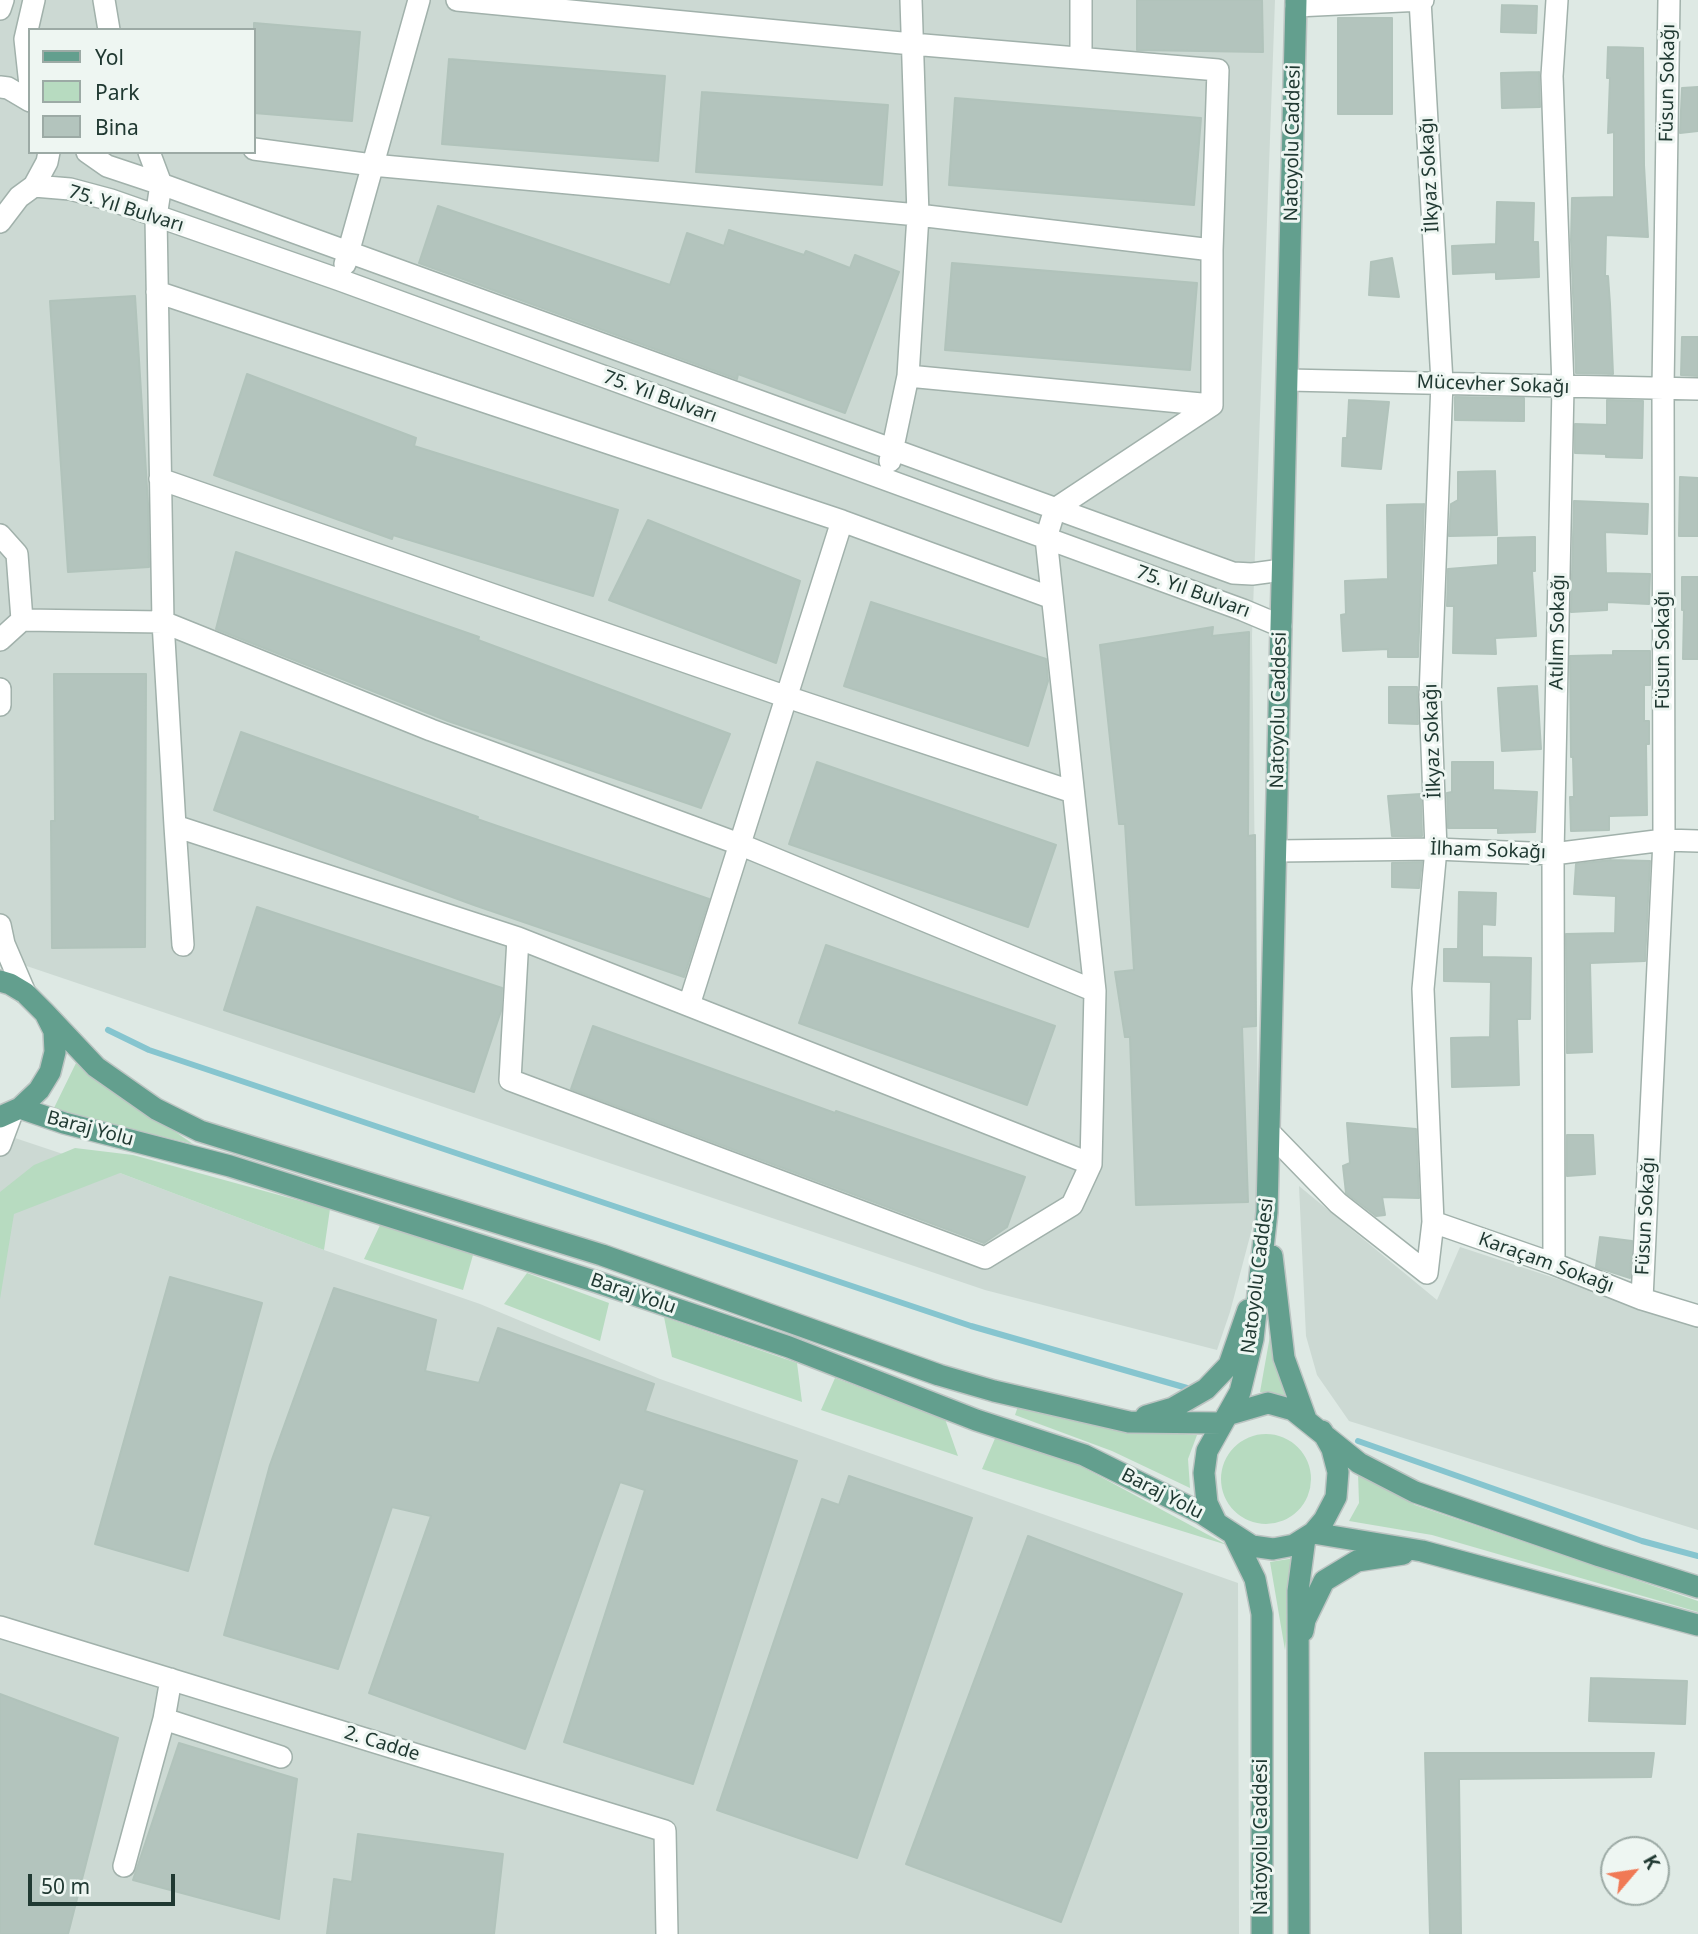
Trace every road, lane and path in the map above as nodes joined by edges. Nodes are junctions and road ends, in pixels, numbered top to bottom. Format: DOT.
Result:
graph roads {
  1 [pos="3,0"];
  2 [pos="34,0"];
  3 [pos="104,0"];
  4 [pos="419,0"];
  5 [pos="457,0"];
  6 [pos="911,0"];
  7 [pos="1081,0"];
  8 [pos="1421,0"];
  9 [pos="1557,0"];
  10 [pos="1669,0"];
  11 [pos="1296,3"];
  12 [pos="0,9"];
  13 [pos="109,28"];
  14 [pos="912,44"];
  15 [pos="1081,57"];
  16 [pos="28,67"];
  17 [pos="0,87"];
  18 [pos="28,100"];
  19 [pos="256,149"];
  20 [pos="49,154"];
  21 [pos="90,154"];
  22 [pos="150,154"];
  23 [pos="372,165"];
  24 [pos="161,184"];
  25 [pos="18,195"];
  26 [pos="918,215"];
  27 [pos="156,217"];
  28 [pos="0,222"];
  29 [pos="1212,250"];
  30 [pos="348,253"];
  31 [pos="340,280"];
  32 [pos="157,292"];
  33 [pos="908,376"];
  34 [pos="1288,380"];
  35 [pos="1442,382"];
  36 [pos="1563,387"];
  37 [pos="1663,388"];
  38 [pos="1698,389"];
  39 [pos="1212,405"];
  40 [pos="893,450"];
  41 [pos="160,479"];
  42 [pos="885,479"];
  43 [pos="1055,509"];
  44 [pos="842,520"];
  45 [pos="0,535"];
  46 [pos="1046,538"];
  47 [pos="1282,570"];
  48 [pos="1052,598"];
  49 [pos="22,620"];
  50 [pos="163,622"];
  51 [pos="1281,626"];
  52 [pos="0,640"];
  53 [pos="0,689"];
  54 [pos="787,696"];
  55 [pos="0,705"];
  56 [pos="1073,792"];
  57 [pos="175,826"];
  58 [pos="1664,840"];
  59 [pos="1698,841"];
  60 [pos="739,844"];
  61 [pos="1436,849"];
  62 [pos="1277,851"];
  63 [pos="1553,854"];
  64 [pos="0,925"];
  65 [pos="518,938"];
  66 [pos="183,945"];
  67 [pos="0,981"];
  68 [pos="1095,991"];
  69 [pos="25,993"];
  70 [pos="689,1006"];
  71 [pos="45,1013"];
  72 [pos="11,1113"];
  73 [pos="1271,1134"];
  74 [pos="0,1145"];
  75 [pos="1091,1164"];
  76 [pos="1267,1212"];
  77 [pos="1433,1222"];
  78 [pos="1554,1264"];
  79 [pos="1642,1299"];
  80 [pos="1698,1316"];
  81 [pos="1224,1419"];
  82 [pos="1129,1422"];
  83 [pos="1314,1425"];
  84 [pos="1216,1522"];
  85 [pos="1234,1536"];
  86 [pos="1309,1536"];
  87 [pos="1422,1551"];
  88 [pos="1698,1587"];
  89 [pos="1698,1625"];
  90 [pos="0,1627"];
  91 [pos="1297,1665"];
  92 [pos="171,1679"];
  93 [pos="164,1719"];
  94 [pos="281,1758"];
  95 [pos="124,1866"];
  96 [pos="667,1934"];
  97 [pos="1262,1934"];
  98 [pos="1299,1934"];
  1 -- 12 [label="street"];
  2 -- 16 [label="street"];
  3 -- 13 [label="street"];
  4 -- 23 [label="street"];
  5 -- 14 [label="street"];
  6 -- 14 [label="street"];
  7 -- 15 [label="street"];
  8 -- 11 [label="street"];
  8 -- 35 [label="street, İlkyaz Sokağı"];
  9 -- 36 [label="street, Atılım Sokağı"];
  10 -- 37 [label="street, Füsun Sokağı"];
  11 -- 34 [label="main road, Natoyolu Caddesi"];
  14 -- 15 [label="street"];
  14 -- 26 [label="street"];
  15 -- 29 [label="street"];
  17 -- 18 [label="street"];
  19 -- 23 [label="street"];
  20 -- 25 [label="street"];
  21 -- 24 [label="street, 75. Yıl Bulvarı"];
  22 -- 24 [label="street"];
  23 -- 26 [label="street"];
  23 -- 30 [label="street"];
  24 -- 27 [label="street"];
  24 -- 30 [label="street, 75. Yıl Bulvarı"];
  25 -- 27 [label="street, 75. Yıl Bulvarı"];
  25 -- 28 [label="street"];
  26 -- 29 [label="street"];
  26 -- 33 [label="street"];
  27 -- 31 [label="street, 75. Yıl Bulvarı"];
  27 -- 32 [label="street"];
  29 -- 39 [label="street"];
  30 -- 31 [label="street"];
  30 -- 40 [label="street, 75. Yıl Bulvarı"];
  31 -- 42 [label="street, 75. Yıl Bulvarı"];
  32 -- 41 [label="street"];
  32 -- 44 [label="street"];
  33 -- 39 [label="street"];
  33 -- 40 [label="street"];
  34 -- 35 [label="street, Mücevher Sokağı"];
  34 -- 47 [label="main road, Natoyolu Caddesi"];
  35 -- 36 [label="street, Mücevher Sokağı"];
  35 -- 61 [label="street, İlkyaz Sokağı"];
  36 -- 37 [label="street, Mücevher Sokağı"];
  36 -- 63 [label="street, Atılım Sokağı"];
  37 -- 38 [label="street, Mücevher Sokağı"];
  37 -- 58 [label="street, Füsun Sokağı"];
  39 -- 43 [label="street"];
  40 -- 42 [label="street"];
  40 -- 43 [label="street, 75. Yıl Bulvarı"];
  41 -- 50 [label="street"];
  41 -- 54 [label="street"];
  42 -- 46 [label="street, 75. Yıl Bulvarı"];
  43 -- 46 [label="street"];
  43 -- 47 [label="street, 75. Yıl Bulvarı"];
  44 -- 48 [label="street"];
  44 -- 54 [label="street"];
  45 -- 49 [label="street"];
  46 -- 48 [label="street"];
  46 -- 51 [label="street, 75. Yıl Bulvarı"];
  47 -- 51 [label="main road, Natoyolu Caddesi"];
  48 -- 56 [label="street"];
  49 -- 50 [label="street"];
  49 -- 52 [label="street"];
  50 -- 57 [label="street"];
  50 -- 60 [label="street"];
  51 -- 62 [label="main road, Natoyolu Caddesi"];
  53 -- 55 [label="street"];
  54 -- 56 [label="street"];
  54 -- 60 [label="street"];
  56 -- 68 [label="street"];
  57 -- 65 [label="street"];
  57 -- 66 [label="street"];
  58 -- 59 [label="street, İlham Sokağı"];
  58 -- 63 [label="street, İlham Sokağı"];
  58 -- 79 [label="street, Füsun Sokağı"];
  60 -- 68 [label="street"];
  60 -- 70 [label="street"];
  61 -- 62 [label="street, İlham Sokağı"];
  61 -- 63 [label="street, İlham Sokağı"];
  61 -- 77 [label="street, İlkyaz Sokağı"];
  62 -- 73 [label="main road, Natoyolu Caddesi"];
  63 -- 78 [label="street, Atılım Sokağı"];
  64 -- 69 [label="street"];
  65 -- 70 [label="street"];
  65 -- 75 [label="street"];
  67 -- 69 [label="main road, Baraj Yolu"];
  68 -- 75 [label="street"];
  69 -- 71 [label="main road, Baraj Yolu"];
  70 -- 75 [label="street"];
  71 -- 72 [label="main road"];
  71 -- 82 [label="main road, Baraj Yolu"];
  72 -- 74 [label="street"];
  72 -- 84 [label="main road, Baraj Yolu"];
  73 -- 76 [label="main road, Natoyolu Caddesi"];
  73 -- 77 [label="street, İlkyaz Sokağı"];
  76 -- 81 [label="main road, Natoyolu Caddesi"];
  76 -- 82 [label="main road"];
  76 -- 83 [label="main road"];
  77 -- 78 [label="street, Karaçam Sokağı"];
  78 -- 79 [label="street, Karaçam Sokağı"];
  79 -- 80 [label="street, Karaçam Sokağı"];
  81 -- 82 [label="main road, Baraj Yolu"];
  81 -- 83 [label="main road"];
  81 -- 84 [label="main road"];
  83 -- 86 [label="main road"];
  83 -- 88 [label="main road"];
  84 -- 85 [label="main road, Baraj Yolu"];
  85 -- 86 [label="main road"];
  85 -- 97 [label="main road, Natoyolu Caddesi"];
  86 -- 87 [label="main road"];
  86 -- 91 [label="main road, Natoyolu Caddesi"];
  87 -- 89 [label="main road"];
  87 -- 91 [label="main road"];
  90 -- 92 [label="street, 2. Cadde"];
  91 -- 98 [label="main road, Natoyolu Caddesi"];
  92 -- 93 [label="street"];
  92 -- 96 [label="street, 2. Cadde"];
  93 -- 94 [label="street"];
  93 -- 95 [label="street"];
}
